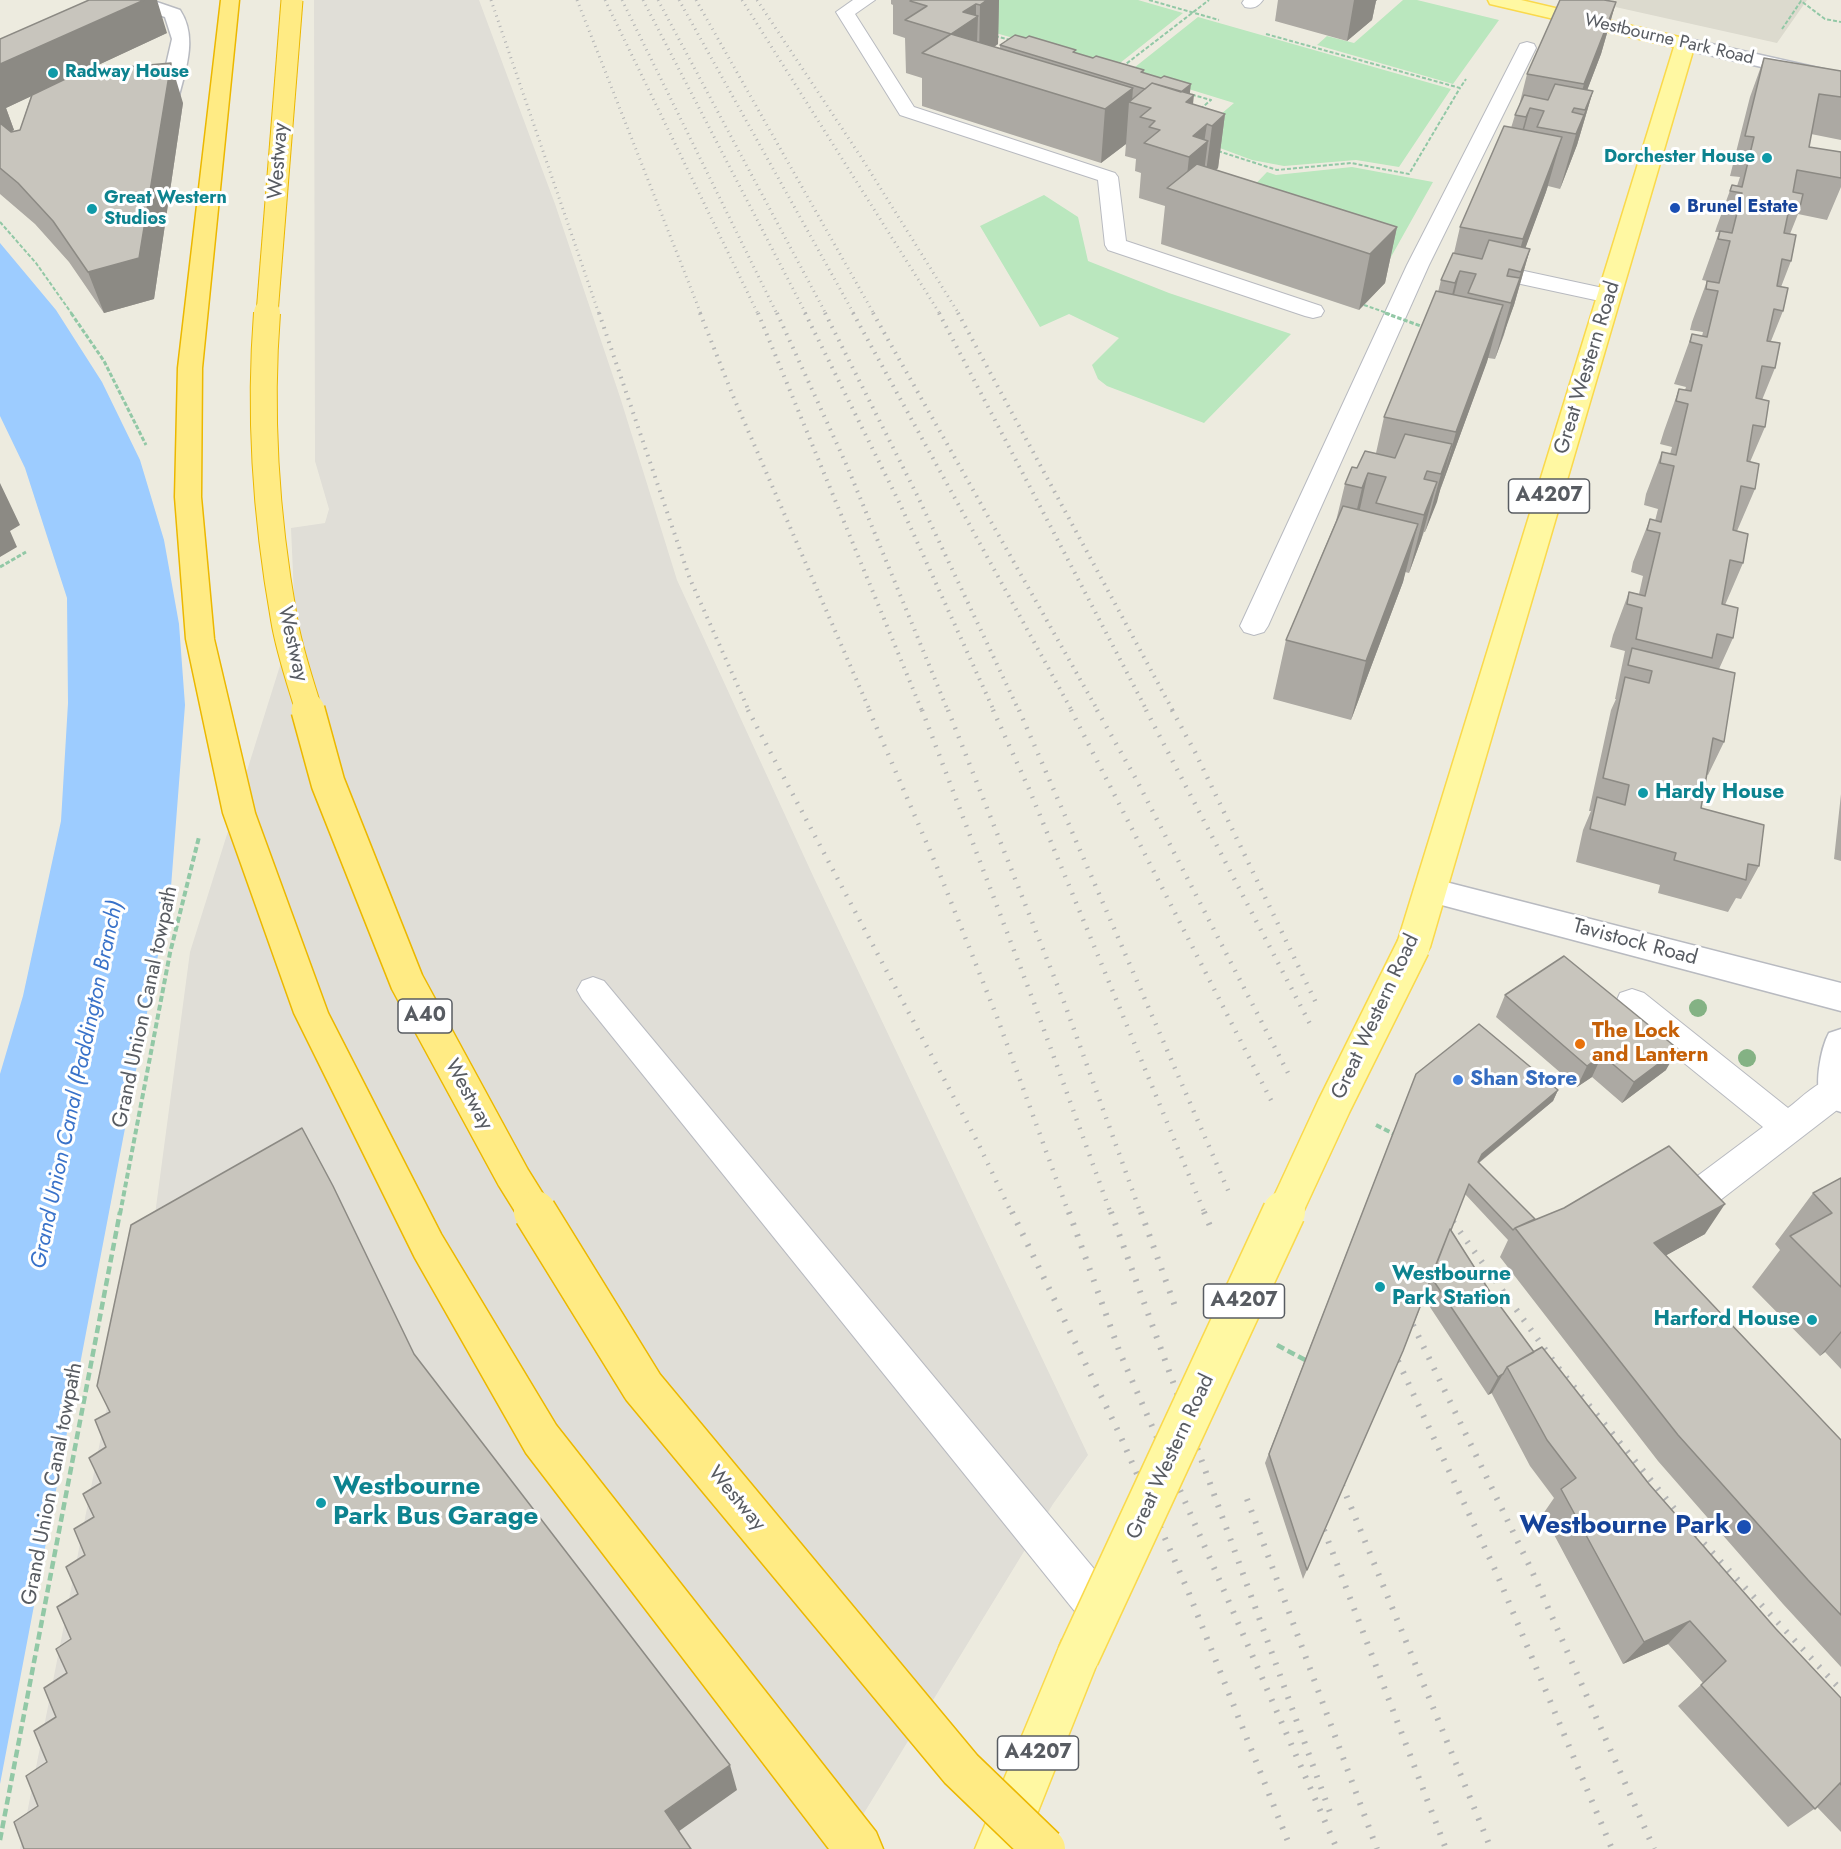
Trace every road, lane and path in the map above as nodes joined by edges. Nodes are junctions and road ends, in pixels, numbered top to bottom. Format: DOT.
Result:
graph roads {
  1 [pos="133,0"];
  2 [pos="230,0"];
  3 [pos="292,0"];
  4 [pos="866,0"];
  5 [pos="1149,0"];
  6 [pos="1209,0"];
  7 [pos="1499,0"];
  8 [pos="1193,13"];
  9 [pos="1226,22"];
  10 [pos="1841,22"];
  11 [pos="1259,32"];
  12 [pos="995,36"];
  13 [pos="1685,44"];
  14 [pos="1008,47"];
  15 [pos="1527,48"];
  16 [pos="1761,61"];
  17 [pos="1117,71"];
  18 [pos="1466,79"];
  19 [pos="1841,79"];
  20 [pos="1460,88"];
  21 [pos="1179,90"];
  22 [pos="166,104"];
  23 [pos="1195,114"];
  24 [pos="1213,150"];
  25 [pos="0,222"];
  26 [pos="1422,257"];
  27 [pos="1444,261"];
  28 [pos="1515,276"];
  29 [pos="1609,296"];
  30 [pos="1364,305"];
  31 [pos="1313,311"];
  32 [pos="1430,330"];
  33 [pos="148,450"];
  34 [pos="26,552"];
  35 [pos="0,567"];
  36 [pos="1254,626"];
  37 [pos="200,834"];
  38 [pos="1430,890"];
  39 [pos="592,990"];
  40 [pos="1841,997"];
  41 [pos="1632,1002"];
  42 [pos="1841,1043"];
  43 [pos="1838,1094"];
  44 [pos="1334,1106"];
  45 [pos="1788,1128"];
  46 [pos="1402,1138"];
  47 [pos="1697,1197"];
  48 [pos="1234,1321"];
  49 [pos="1315,1365"];
  50 [pos="1100,1609"];
  51 [pos="0,1840"];
  52 [pos="859,1849"];
  53 [pos="999,1849"];
  54 [pos="1044,1849"];
  1 -- 22 [label="street"];
  2 -- 52 [label="highway"];
  3 -- 54 [label="highway, Westway / A40, bridge"];
  4 -- 31 [label="lane"];
  5 -- 8 [label="path"];
  6 -- 8 [label="path"];
  7 -- 13 [label="main road, Westbourne Park Road"];
  8 -- 9 [label="path"];
  8 -- 17 [label="path"];
  10 -- 16 [label="path"];
  11 -- 20 [label="path"];
  12 -- 14 [label="path"];
  13 -- 16 [label="street, Westbourne Park Road"];
  13 -- 29 [label="main road, Great Western Road / A4207"];
  15 -- 26 [label="lane"];
  16 -- 19 [label="street, Westbourne Park Road"];
  18 -- 20 [label="path"];
  20 -- 24 [label="path"];
  21 -- 23 [label="path"];
  25 -- 33 [label="path"];
  26 -- 27 [label="lane"];
  26 -- 36 [label="lane"];
  28 -- 29 [label="lane"];
  29 -- 38 [label="main road, Great Western Road / A4207"];
  30 -- 32 [label="path, bridge"];
  34 -- 35 [label="path"];
  37 -- 51 [label="path, Grand Union Canal towpath"];
  38 -- 40 [label="street, Tavistock Road"];
  38 -- 44 [label="main road, Great Western Road / A4207, bridge"];
  39 -- 50 [label="lane"];
  41 -- 45 [label="lane"];
  42 -- 43 [label="street"];
  43 -- 45 [label="lane"];
  44 -- 46 [label="path, bridge"];
  44 -- 48 [label="main road, Great Western Road / A4207, bridge"];
  45 -- 47 [label="lane"];
  48 -- 49 [label="path, bridge"];
  48 -- 50 [label="main road, Great Western Road / A4207, bridge"];
  50 -- 53 [label="main road, Great Western Road / A4207, bridge"];
}
